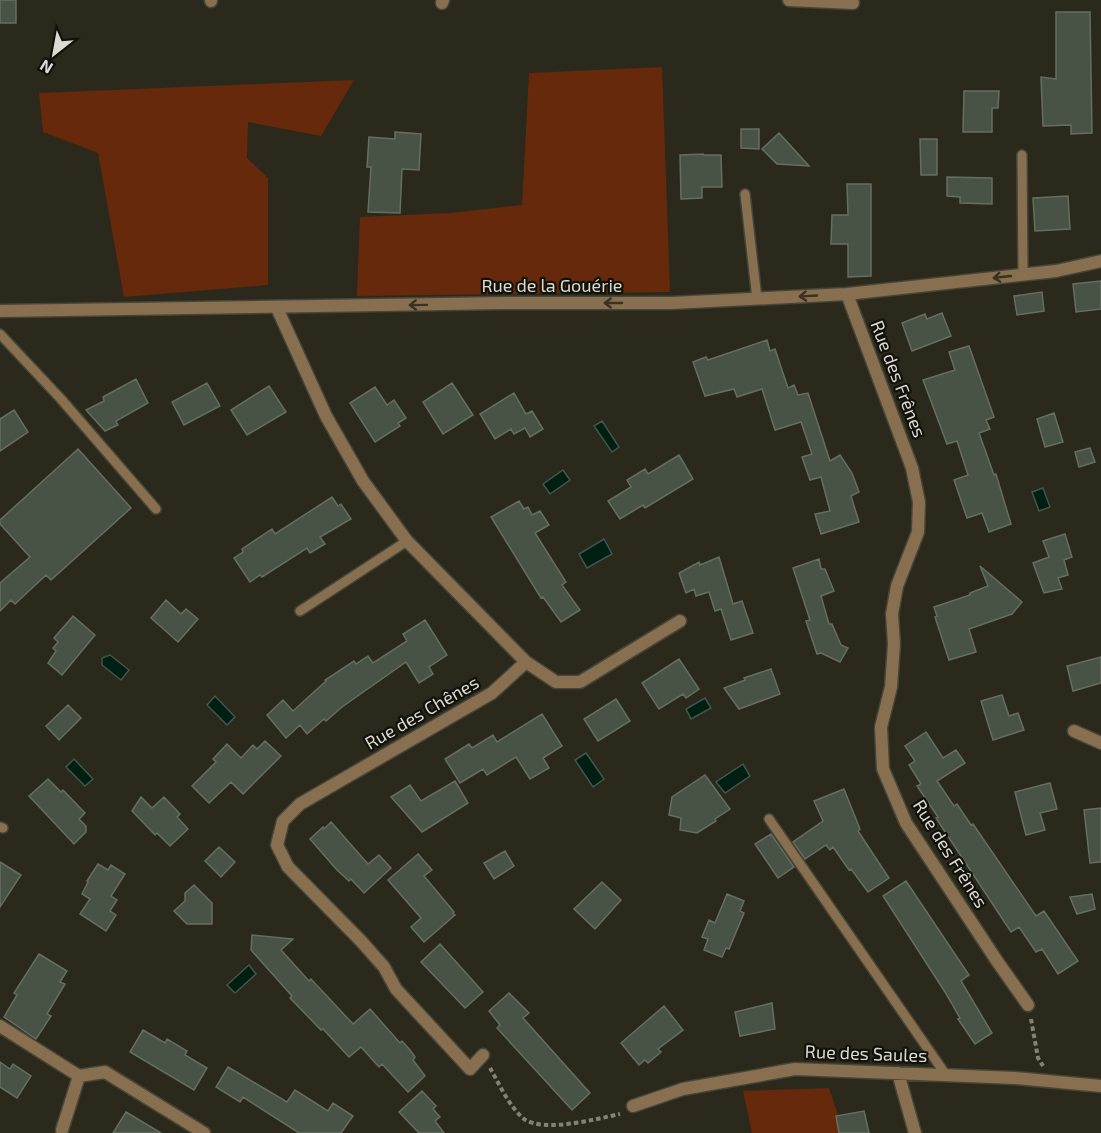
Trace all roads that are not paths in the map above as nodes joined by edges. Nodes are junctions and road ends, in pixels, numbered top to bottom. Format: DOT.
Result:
graph roads {
  1 [pos="789,0"];
  2 [pos="853,3"];
  3 [pos="1022,155"];
  4 [pos="745,194"];
  5 [pos="1101,261"];
  6 [pos="1023,274"];
  7 [pos="847,294"];
  8 [pos="757,299"];
  9 [pos="277,308"];
  10 [pos="0,311"];
  11 [pos="0,334"];
  12 [pos="156,509"];
  13 [pos="407,541"];
  14 [pos="300,611"];
  15 [pos="680,621"];
  16 [pos="526,662"];
  17 [pos="1074,731"];
  18 [pos="1101,743"];
  19 [pos="769,819"];
  20 [pos="1028,1005"];
  21 [pos="0,1026"];
  22 [pos="483,1055"];
  23 [pos="898,1073"];
  24 [pos="946,1075"];
  25 [pos="79,1076"];
  26 [pos="1101,1086"];
  27 [pos="633,1106"];
  28 [pos="62,1130"];
  29 [pos="204,1133"];
  30 [pos="915,1133"];
  1 -- 2 [label="street"];
  3 -- 6 [label="lane"];
  4 -- 8 [label="lane"];
  5 -- 6 [label="street, Rue de la Gouérie"];
  6 -- 7 [label="street, Rue de la Gouérie, one-way"];
  7 -- 8 [label="street, Rue de la Gouérie, one-way"];
  7 -- 20 [label="street, Rue des Frênes"];
  8 -- 9 [label="street, Rue de la Gouérie, one-way"];
  9 -- 10 [label="street, Rue de la Gouérie"];
  9 -- 13 [label="street"];
  11 -- 12 [label="lane"];
  13 -- 14 [label="lane"];
  13 -- 16 [label="street"];
  15 -- 16 [label="street"];
  16 -- 22 [label="street, Rue des Chênes"];
  17 -- 18 [label="street"];
  19 -- 24 [label="lane"];
  21 -- 25 [label="street"];
  23 -- 24 [label="street, Rue des Saules"];
  23 -- 27 [label="street, Rue des Saules"];
  23 -- 30 [label="street"];
  24 -- 26 [label="street, Rue des Saules"];
  25 -- 28 [label="street"];
  25 -- 29 [label="street"];
}
